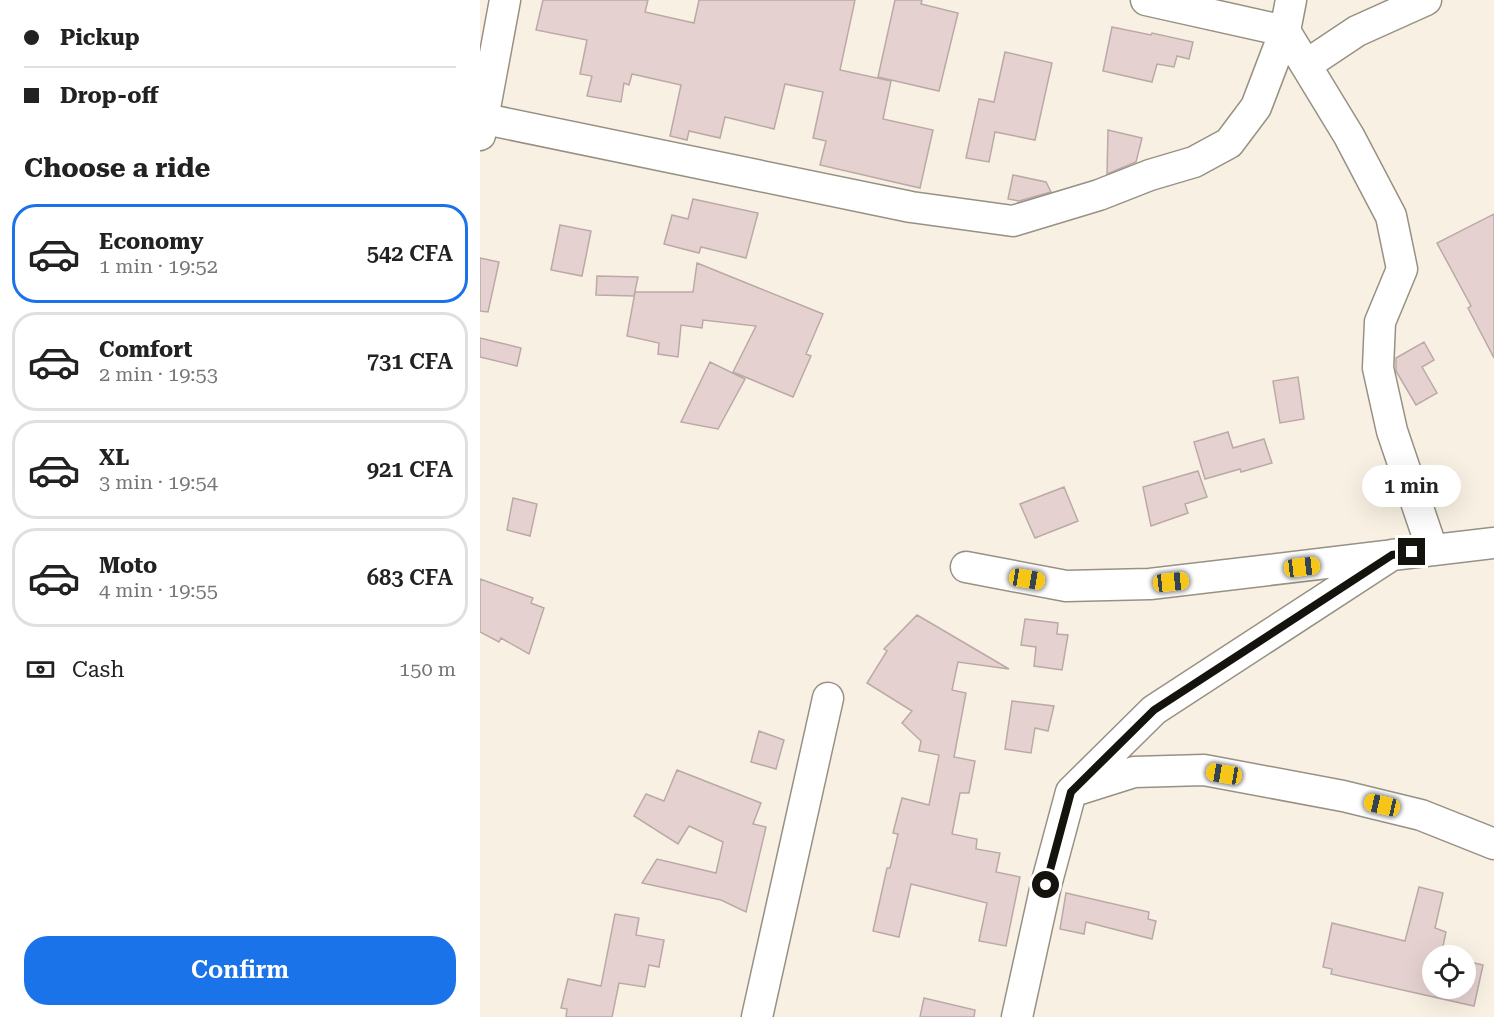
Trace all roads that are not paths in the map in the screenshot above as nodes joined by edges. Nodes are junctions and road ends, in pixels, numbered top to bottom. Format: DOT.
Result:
graph roads {
  1 [pos="505,0"];
  2 [pos="1146,0"];
  3 [pos="1291,0"];
  4 [pos="1426,0"];
  5 [pos="1286,31"];
  6 [pos="1306,65"];
  7 [pos="481,124"];
  8 [pos="1494,543"];
  9 [pos="1432,549"];
  10 [pos="1392,555"];
  11 [pos="966,567"];
  12 [pos="828,698"];
  13 [pos="1071,792"];
  14 [pos="1494,844"];
  15 [pos="757,1017"];
  16 [pos="1017,1017"];
  1 -- 7 [label="street"];
  2 -- 5 [label="street"];
  3 -- 5 [label="street"];
  4 -- 6 [label="street"];
  5 -- 6 [label="street"];
  5 -- 7 [label="street"];
  6 -- 9 [label="street"];
  8 -- 9 [label="street"];
  9 -- 10 [label="street"];
  10 -- 11 [label="street"];
  10 -- 13 [label="street"];
  12 -- 15 [label="street"];
  13 -- 14 [label="street"];
  13 -- 16 [label="street"];
}
